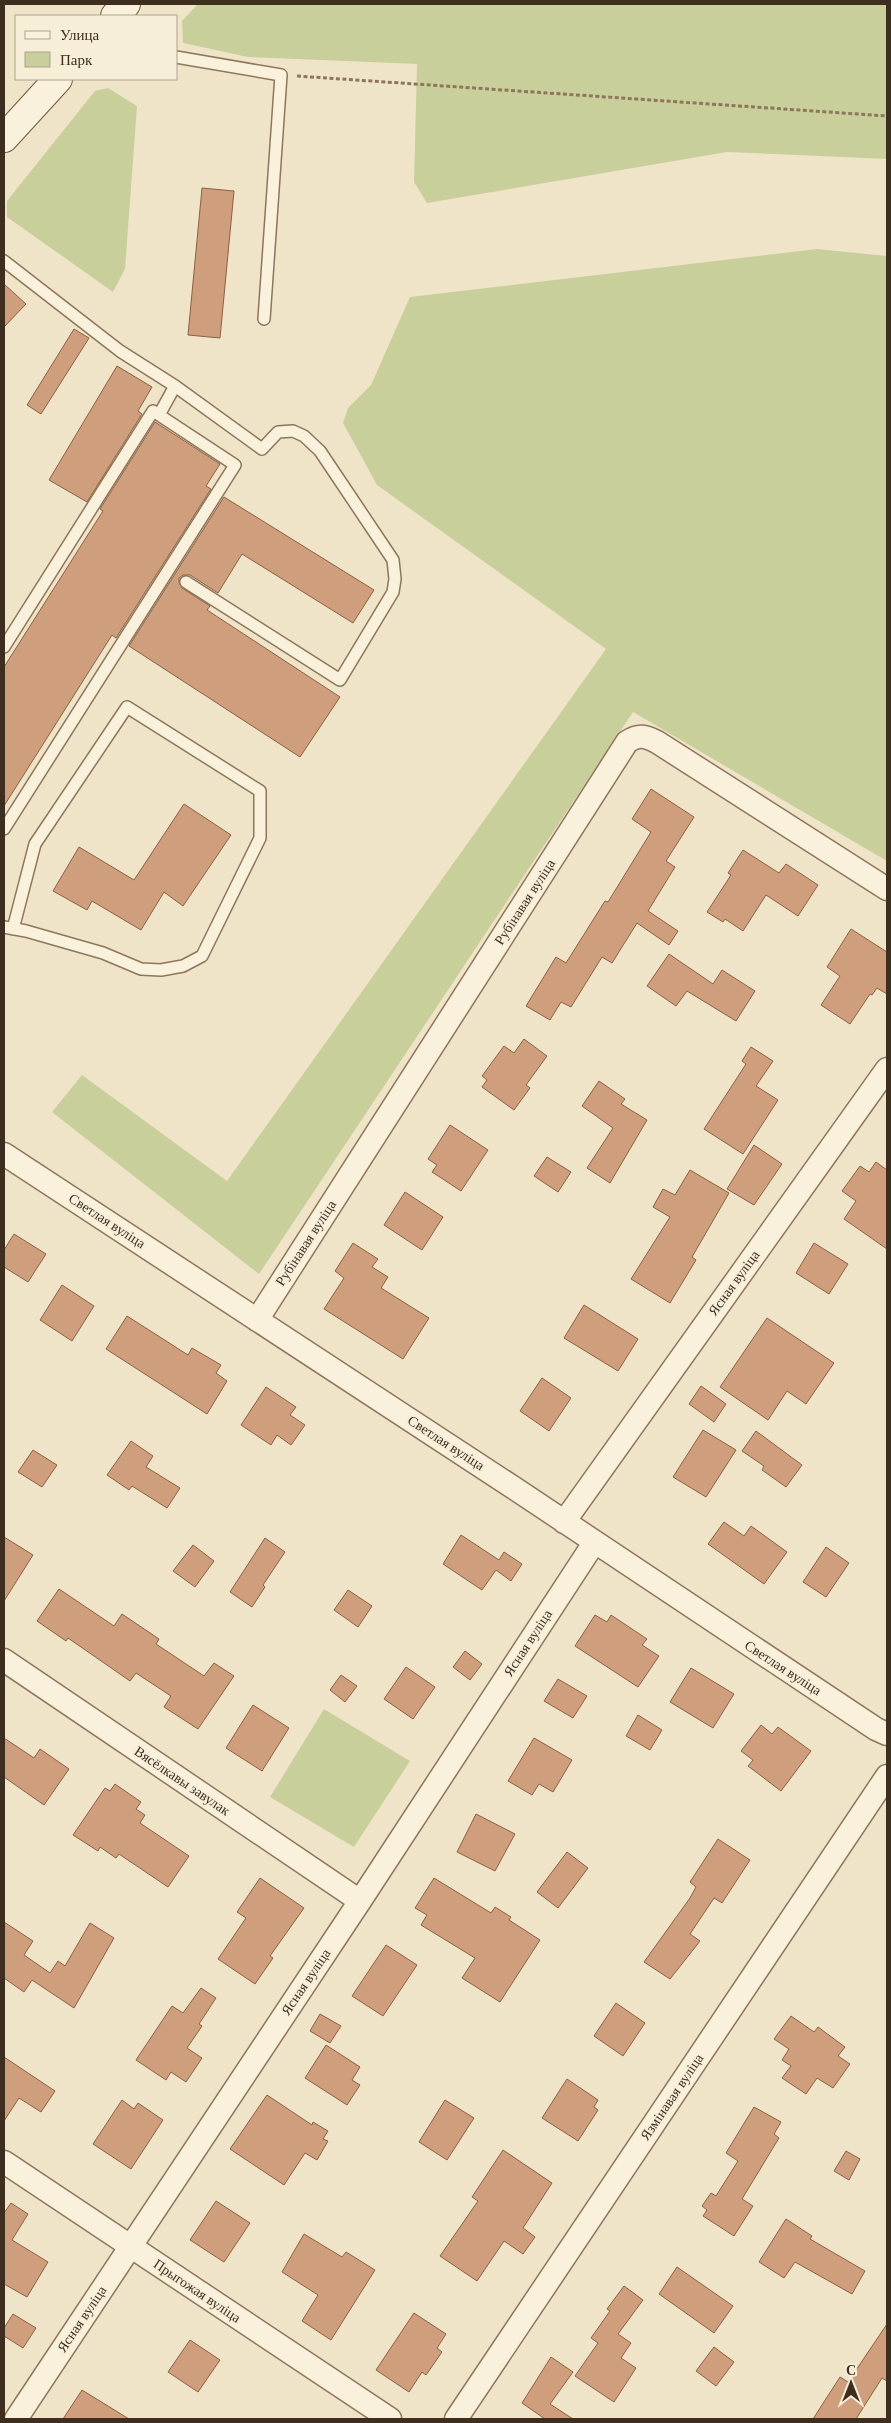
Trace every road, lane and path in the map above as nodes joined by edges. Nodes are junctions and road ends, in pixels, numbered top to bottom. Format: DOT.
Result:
graph roads {
  1 [pos="126,4"];
  2 [pos="116,15"];
  3 [pos="178,57"];
  4 [pos="281,74"];
  5 [pos="57,80"];
  6 [pos="887,116"];
  7 [pos="4,138"];
  8 [pos="4,261"];
  9 [pos="264,319"];
  10 [pos="174,386"];
  11 [pos="159,415"];
  12 [pos="186,582"];
  13 [pos="4,647"];
  14 [pos="4,829"];
  15 [pos="887,890"];
  16 [pos="8,928"];
  17 [pos="887,1069"];
  18 [pos="4,1154"];
  19 [pos="257,1320"];
  20 [pos="564,1522"];
  21 [pos="594,1543"];
  22 [pos="4,1660"];
  23 [pos="887,1734"];
  24 [pos="887,1776"];
  25 [pos="360,1901"];
  26 [pos="4,2162"];
  27 [pos="130,2246"];
  28 [pos="16,2419"];
  29 [pos="390,2419"];
  30 [pos="456,2419"];
  1 -- 2 [label="main road"];
  3 -- 4 [label="lane"];
  4 -- 6 [label="path"];
  4 -- 9 [label="lane"];
  5 -- 7 [label="main road"];
  8 -- 10 [label="lane"];
  10 -- 11 [label="lane"];
  10 -- 12 [label="lane"];
  11 -- 13 [label="lane"];
  11 -- 14 [label="lane"];
  15 -- 19 [label="street, Рубінавая вуліца"];
  16 -- 16 [label="lane"];
  17 -- 20 [label="street, Ясная вуліца"];
  18 -- 19 [label="street, Светлая вуліца"];
  19 -- 20 [label="street, Светлая вуліца"];
  20 -- 21 [label="street, Светлая вуліца"];
  21 -- 23 [label="street, Светлая вуліца"];
  21 -- 25 [label="street, Ясная вуліца"];
  22 -- 25 [label="street, Вясёлкавы завулак"];
  24 -- 30 [label="street, Язмінавая вуліца"];
  25 -- 27 [label="street, Ясная вуліца"];
  26 -- 27 [label="street, Прыгожая вуліца"];
  27 -- 28 [label="street, Ясная вуліца"];
  27 -- 29 [label="street, Прыгожая вуліца"];
}
